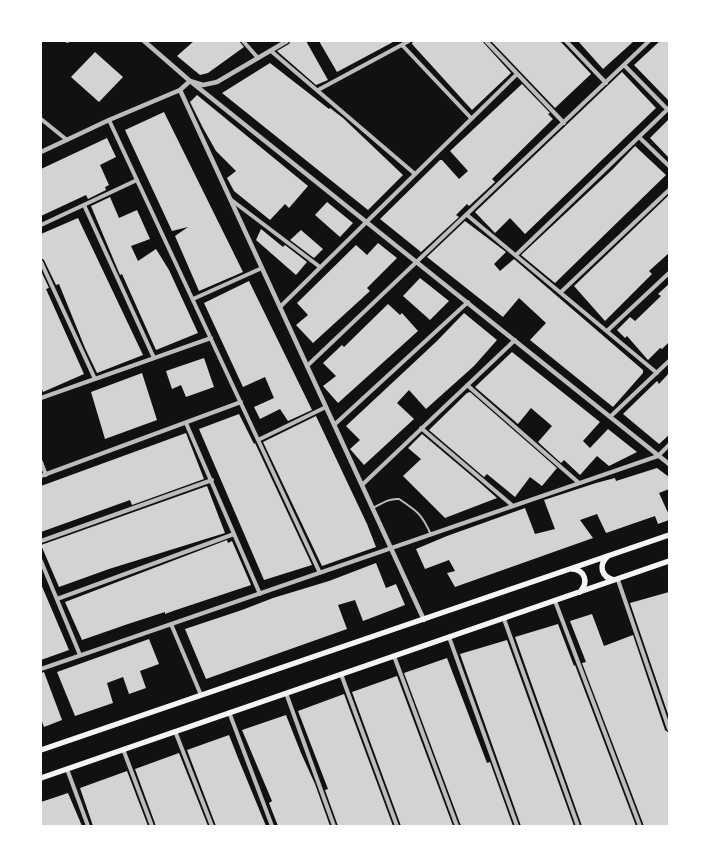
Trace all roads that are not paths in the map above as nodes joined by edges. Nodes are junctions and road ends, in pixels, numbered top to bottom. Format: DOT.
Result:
graph roads {
  1 [pos="144,41"];
  2 [pos="243,41"];
  3 [pos="287,41"];
  4 [pos="409,41"];
  5 [pos="486,41"];
  6 [pos="566,41"];
  7 [pos="649,41"];
  8 [pos="402,45"];
  9 [pos="270,50"];
  10 [pos="258,58"];
  11 [pos="624,65"];
  12 [pos="517,74"];
  13 [pos="190,81"];
  14 [pos="606,83"];
  15 [pos="180,90"];
  16 [pos="318,90"];
  17 [pos="668,108"];
  18 [pos="472,118"];
  19 [pos="41,119"];
  20 [pos="109,120"];
  21 [pos="564,123"];
  22 [pos="639,136"];
  23 [pos="67,140"];
  24 [pos="41,152"];
  25 [pos="669,166"];
  26 [pos="415,174"];
  27 [pos="138,180"];
  28 [pos="669,190"];
  29 [pos="230,199"];
  30 [pos="84,205"];
  31 [pos="467,215"];
  32 [pos="367,222"];
  33 [pos="41,225"];
  34 [pos="516,255"];
  35 [pos="41,262"];
  36 [pos="418,262"];
  37 [pos="320,267"];
  38 [pos="262,268"];
  39 [pos="669,273"];
  40 [pos="561,292"];
  41 [pos="193,299"];
  42 [pos="468,302"];
  43 [pos="280,307"];
  44 [pos="607,331"];
  45 [pos="211,338"];
  46 [pos="515,340"];
  47 [pos="154,358"];
  48 [pos="669,361"];
  49 [pos="307,366"];
  50 [pos="657,372"];
  51 [pos="95,379"];
  52 [pos="467,385"];
  53 [pos="41,398"];
  54 [pos="241,402"];
  55 [pos="326,407"];
  56 [pos="611,416"];
  57 [pos="186,423"];
  58 [pos="334,425"];
  59 [pos="421,428"];
  60 [pos="258,440"];
  61 [pos="669,446"];
  62 [pos="658,456"];
  63 [pos="41,462"];
  64 [pos="669,464"];
  65 [pos="44,475"];
  66 [pos="212,480"];
  67 [pos="579,483"];
  68 [pos="362,485"];
  69 [pos="513,506"];
  70 [pos="373,508"];
  71 [pos="234,534"];
  72 [pos="431,534"];
  73 [pos="669,534"];
  74 [pos="41,540"];
  75 [pos="391,548"];
  76 [pos="609,555"];
  77 [pos="41,560"];
  78 [pos="668,564"];
  79 [pos="570,569"];
  80 [pos="320,573"];
  81 [pos="618,580"];
  82 [pos="260,594"];
  83 [pos="576,594"];
  84 [pos="57,599"];
  85 [pos="556,601"];
  86 [pos="504,618"];
  87 [pos="424,620"];
  88 [pos="171,624"];
  89 [pos="450,637"];
  90 [pos="80,655"];
  91 [pos="394,656"];
  92 [pos="41,669"];
  93 [pos="341,674"];
  94 [pos="286,693"];
  95 [pos="201,695"];
  96 [pos="230,712"];
  97 [pos="669,729"];
  98 [pos="175,731"];
  99 [pos="124,749"];
  100 [pos="41,750"];
  101 [pos="67,769"];
  102 [pos="42,778"];
  103 [pos="88,826"];
  104 [pos="152,826"];
  105 [pos="212,826"];
  106 [pos="272,826"];
  107 [pos="334,826"];
  108 [pos="397,826"];
  109 [pos="457,826"];
  110 [pos="517,826"];
  111 [pos="578,826"];
  112 [pos="640,826"];
  1 -- 13 [label="street"];
  2 -- 10 [label="street"];
  3 -- 9 [label="street"];
  4 -- 8 [label="street"];
  5 -- 12 [label="street"];
  6 -- 14 [label="street"];
  7 -- 11 [label="street"];
  8 -- 16 [label="street"];
  8 -- 18 [label="street"];
  9 -- 10 [label="street"];
  9 -- 16 [label="street"];
  10 -- 13 [label="street"];
  11 -- 14 [label="street"];
  11 -- 17 [label="street"];
  12 -- 18 [label="street"];
  12 -- 21 [label="street"];
  13 -- 15 [label="street"];
  13 -- 32 [label="street"];
  14 -- 21 [label="street"];
  15 -- 20 [label="street"];
  15 -- 29 [label="street"];
  16 -- 26 [label="street"];
  17 -- 22 [label="street"];
  18 -- 26 [label="street"];
  19 -- 23 [label="street"];
  20 -- 23 [label="street"];
  20 -- 27 [label="street"];
  21 -- 31 [label="street"];
  22 -- 25 [label="street"];
  22 -- 34 [label="street"];
  23 -- 24 [label="street"];
  26 -- 32 [label="street"];
  27 -- 30 [label="street"];
  27 -- 41 [label="street"];
  28 -- 40 [label="street"];
  29 -- 37 [label="street"];
  29 -- 38 [label="street"];
  30 -- 33 [label="street"];
  30 -- 47 [label="street"];
  31 -- 34 [label="street"];
  31 -- 36 [label="street"];
  32 -- 36 [label="street"];
  32 -- 37 [label="street"];
  34 -- 40 [label="street"];
  35 -- 51 [label="street"];
  36 -- 42 [label="street"];
  36 -- 49 [label="street"];
  37 -- 43 [label="street"];
  38 -- 41 [label="street"];
  38 -- 43 [label="street"];
  39 -- 44 [label="street"];
  40 -- 44 [label="street"];
  41 -- 45 [label="street"];
  42 -- 46 [label="street"];
  42 -- 58 [label="street"];
  43 -- 49 [label="street"];
  44 -- 50 [label="street"];
  45 -- 47 [label="street"];
  45 -- 54 [label="street"];
  46 -- 52 [label="street"];
  46 -- 56 [label="street"];
  47 -- 51 [label="street"];
  48 -- 50 [label="street"];
  49 -- 55 [label="street"];
  50 -- 56 [label="street"];
  51 -- 53 [label="street"];
  52 -- 59 [label="street"];
  52 -- 67 [label="street"];
  54 -- 57 [label="street"];
  54 -- 60 [label="street"];
  55 -- 58 [label="street"];
  55 -- 60 [label="street"];
  56 -- 62 [label="street"];
  57 -- 65 [label="street"];
  57 -- 66 [label="street"];
  58 -- 68 [label="street"];
  59 -- 68 [label="street"];
  59 -- 69 [label="street"];
  60 -- 80 [label="street"];
  61 -- 62 [label="street"];
  62 -- 64 [label="street"];
  62 -- 67 [label="street"];
  63 -- 65 [label="street"];
  66 -- 71 [label="street"];
  66 -- 74 [label="street"];
  67 -- 69 [label="street"];
  68 -- 70 [label="street"];
  69 -- 72 [label="street"];
  70 -- 72 [label="lane"];
  70 -- 75 [label="street"];
  71 -- 82 [label="street"];
  71 -- 84 [label="street"];
  72 -- 75 [label="street"];
  73 -- 76 [label="highway"];
  75 -- 80 [label="street"];
  75 -- 87 [label="street"];
  76 -- 79 [label="highway"];
  76 -- 81 [label="highway"];
  77 -- 84 [label="street"];
  78 -- 81 [label="highway"];
  79 -- 83 [label="highway"];
  79 -- 87 [label="highway"];
  80 -- 82 [label="street"];
  81 -- 83 [label="highway"];
  81 -- 97 [label="street"];
  82 -- 88 [label="street"];
  83 -- 85 [label="highway"];
  84 -- 90 [label="street"];
  85 -- 86 [label="highway"];
  85 -- 112 [label="street"];
  86 -- 89 [label="highway"];
  86 -- 111 [label="street"];
  87 -- 95 [label="highway"];
  88 -- 90 [label="street"];
  88 -- 95 [label="street"];
  89 -- 91 [label="highway"];
  89 -- 110 [label="street"];
  90 -- 92 [label="street"];
  91 -- 93 [label="highway"];
  91 -- 109 [label="street"];
  93 -- 94 [label="highway"];
  93 -- 108 [label="street"];
  94 -- 96 [label="highway"];
  94 -- 107 [label="street"];
  95 -- 100 [label="highway"];
  96 -- 98 [label="highway"];
  96 -- 106 [label="street"];
  98 -- 99 [label="highway"];
  98 -- 105 [label="street"];
  99 -- 101 [label="highway"];
  99 -- 104 [label="street"];
  101 -- 102 [label="highway"];
  101 -- 103 [label="street"];
}
